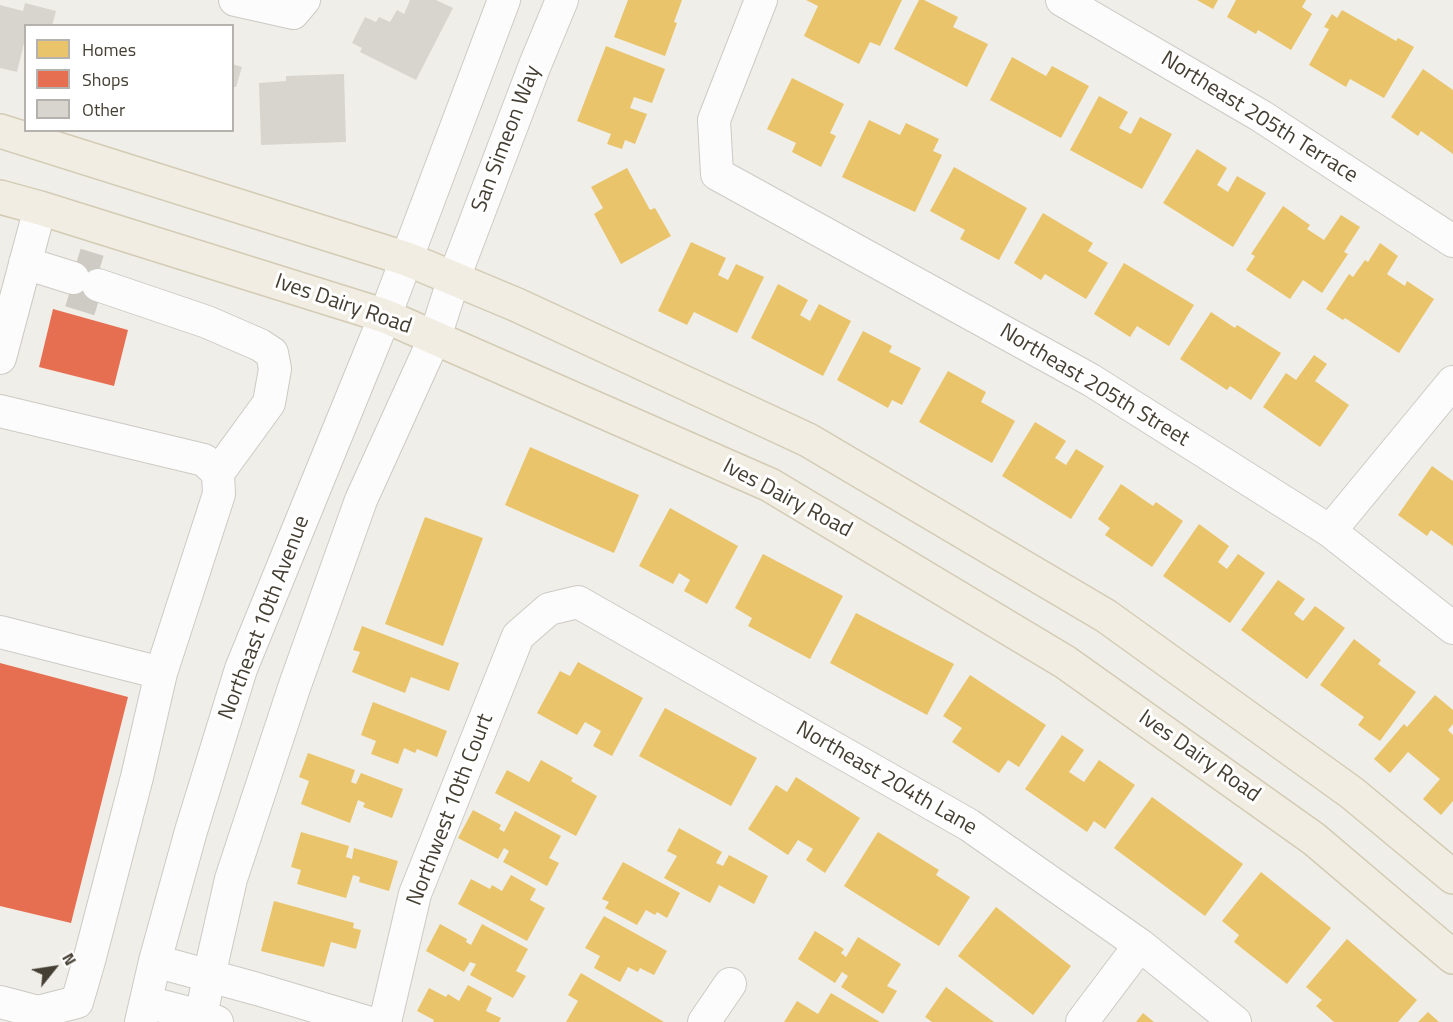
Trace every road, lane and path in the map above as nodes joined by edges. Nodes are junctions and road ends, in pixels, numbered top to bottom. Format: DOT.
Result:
graph roads {
  1 [pos="235,0"];
  2 [pos="304,0"];
  3 [pos="504,0"];
  4 [pos="562,0"];
  5 [pos="761,0"];
  6 [pos="1062,0"];
  7 [pos="0,131"];
  8 [pos="0,197"];
  9 [pos="40,208"];
  10 [pos="1453,241"];
  11 [pos="407,259"];
  12 [pos="34,265"];
  13 [pos="454,278"];
  14 [pos="386,316"];
  15 [pos="435,337"];
  16 [pos="0,358"];
  17 [pos="1453,382"];
  18 [pos="0,411"];
  19 [pos="218,473"];
  20 [pos="1330,531"];
  21 [pos="1453,627"];
  22 [pos="0,632"];
  23 [pos="518,636"];
  24 [pos="161,673"];
  25 [pos="1453,877"];
  26 [pos="1140,945"];
  27 [pos="1453,957"];
  28 [pos="155,961"];
  29 [pos="209,976"];
  30 [pos="730,984"];
  31 [pos="0,1002"];
  32 [pos="144,1012"];
  33 [pos="206,1020"];
  34 [pos="367,1022"];
  35 [pos="385,1022"];
  36 [pos="704,1022"];
  37 [pos="1082,1022"];
  38 [pos="1235,1022"];
  1 -- 2 [label="street"];
  3 -- 11 [label="street"];
  4 -- 13 [label="street, San Simeon Way"];
  5 -- 20 [label="street, Northeast 205th Street"];
  6 -- 10 [label="street, Northeast 205th Terrace"];
  7 -- 11 [label="main road"];
  8 -- 9 [label="main road, Ives Dairy Road"];
  9 -- 12 [label="street"];
  9 -- 14 [label="main road, Ives Dairy Road"];
  11 -- 13 [label="main road"];
  11 -- 14 [label="street, Northeast 10th Avenue"];
  12 -- 16 [label="street"];
  12 -- 19 [label="street"];
  13 -- 15 [label="street"];
  13 -- 25 [label="main road"];
  14 -- 15 [label="main road, Ives Dairy Road"];
  14 -- 28 [label="street, Northeast 10th Avenue"];
  15 -- 27 [label="main road, Ives Dairy Road"];
  15 -- 29 [label="street"];
  17 -- 20 [label="street"];
  18 -- 19 [label="street"];
  19 -- 24 [label="street"];
  20 -- 21 [label="street, Northeast 205th Street"];
  22 -- 24 [label="street"];
  23 -- 26 [label="street, Northeast 204th Lane"];
  23 -- 35 [label="street, Northwest 10th Court"];
  24 -- 31 [label="street"];
  26 -- 37 [label="street"];
  26 -- 38 [label="street, Northeast 204th Lane"];
  28 -- 29 [label="street"];
  28 -- 32 [label="street, Northeast 10th Avenue"];
  29 -- 33 [label="street"];
  29 -- 34 [label="street"];
  30 -- 36 [label="street"];
  32 -- 33 [label="street"];
}
